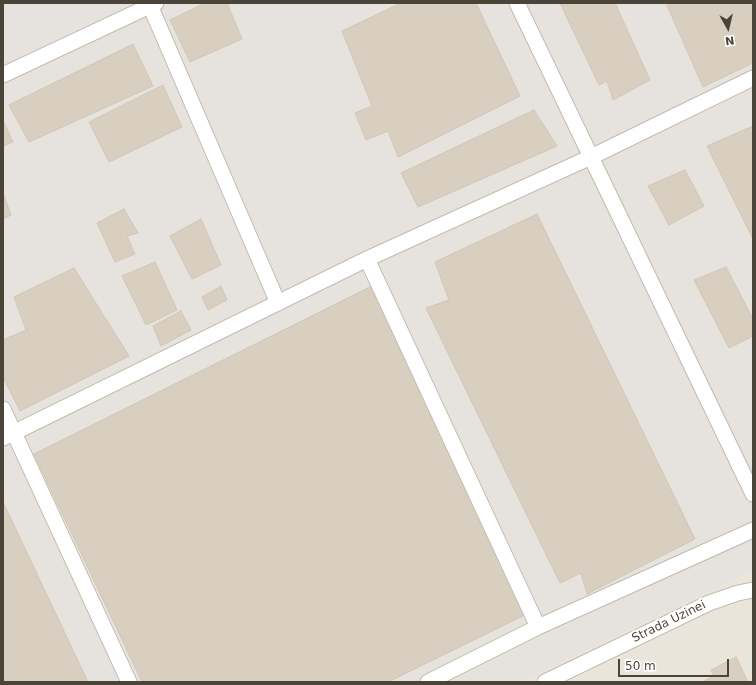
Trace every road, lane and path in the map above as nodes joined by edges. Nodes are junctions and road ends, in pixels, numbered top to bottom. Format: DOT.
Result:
graph roads {
  1 [pos="517,3"];
  2 [pos="152,4"];
  3 [pos="3,75"];
  4 [pos="753,78"];
  5 [pos="591,157"];
  6 [pos="367,259"];
  7 [pos="278,303"];
  8 [pos="3,409"];
  9 [pos="9,435"];
  10 [pos="753,494"];
  11 [pos="753,530"];
  12 [pos="753,590"];
  13 [pos="538,627"];
  14 [pos="454,676"];
  15 [pos="130,682"];
  16 [pos="428,682"];
  17 [pos="545,682"];
  1 -- 5 [label="street"];
  2 -- 3 [label="street"];
  2 -- 7 [label="street"];
  4 -- 5 [label="street"];
  5 -- 6 [label="street"];
  5 -- 10 [label="street"];
  6 -- 7 [label="street"];
  6 -- 13 [label="street"];
  7 -- 9 [label="street"];
  8 -- 9 [label="street"];
  9 -- 15 [label="street"];
  11 -- 13 [label="street"];
  12 -- 17 [label="street, Strada Uzinei"];
  13 -- 14 [label="street"];
  14 -- 16 [label="street"];
}
